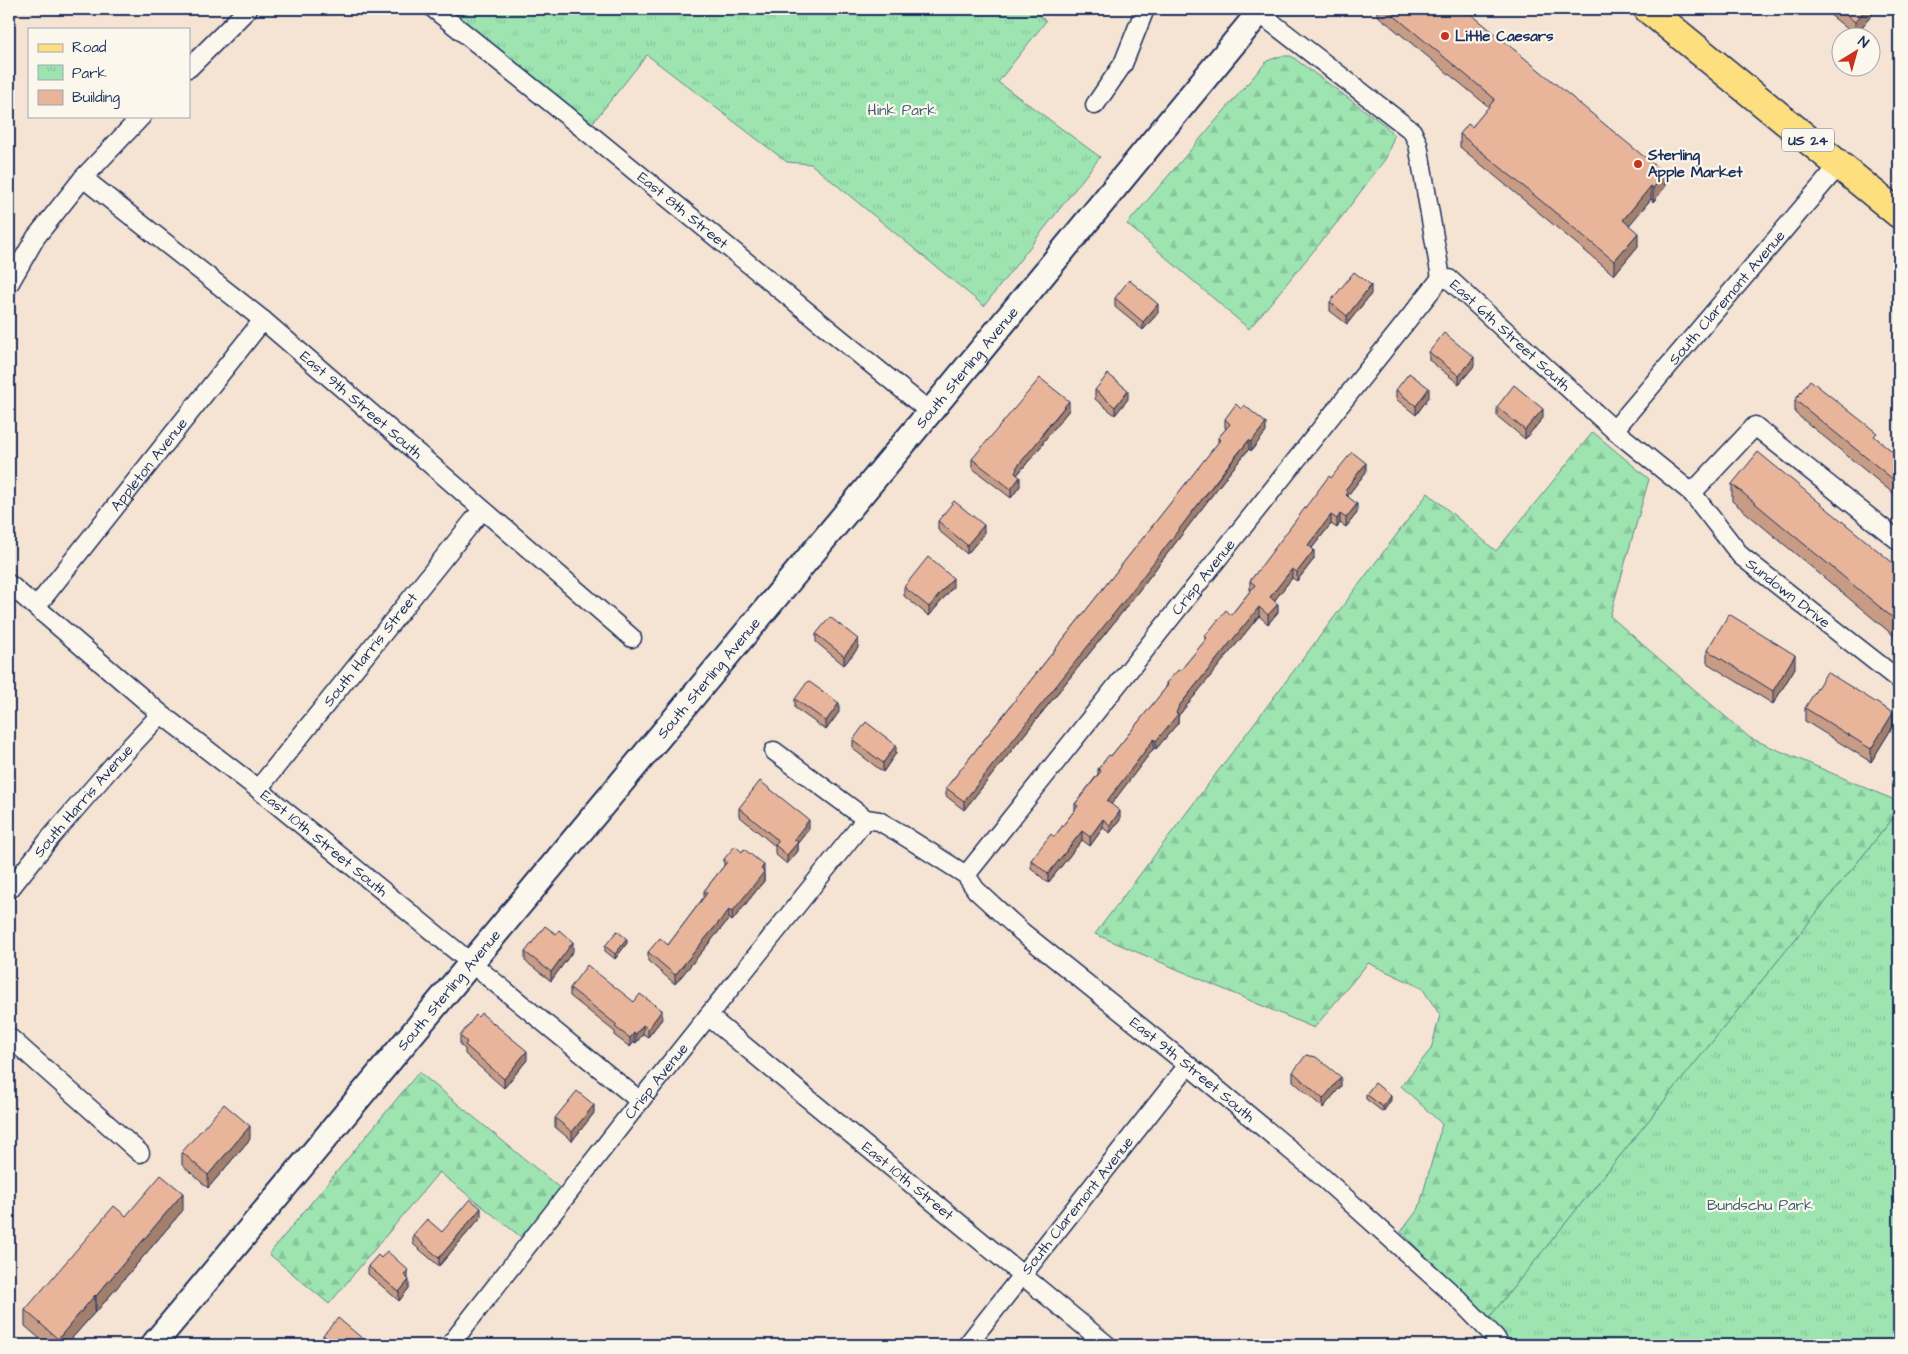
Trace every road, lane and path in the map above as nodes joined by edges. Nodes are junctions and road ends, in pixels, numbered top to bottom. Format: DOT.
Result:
graph roads {
  1 [pos="248,9"];
  2 [pos="434,9"];
  3 [pos="1145,9"];
  4 [pos="1648,9"];
  5 [pos="1258,10"];
  6 [pos="190,67"];
  7 [pos="1095,105"];
  8 [pos="140,118"];
  9 [pos="1839,165"];
  10 [pos="83,178"];
  11 [pos="1899,214"];
  12 [pos="1441,278"];
  13 [pos="9,284"];
  14 [pos="263,320"];
  15 [pos="930,412"];
  16 [pos="1614,430"];
  17 [pos="1692,493"];
  18 [pos="482,510"];
  19 [pos="1899,541"];
  20 [pos="9,584"];
  21 [pos="36,607"];
  22 [pos="632,638"];
  23 [pos="1899,680"];
  24 [pos="161,714"];
  25 [pos="774,751"];
  26 [pos="258,789"];
  27 [pos="866,819"];
  28 [pos="966,875"];
  29 [pos="9,890"];
  30 [pos="470,964"];
  31 [pos="708,1016"];
  32 [pos="9,1037"];
  33 [pos="1188,1065"];
  34 [pos="640,1102"];
  35 [pos="140,1153"];
  36 [pos="1022,1275"];
  37 [pos="153,1345"];
  38 [pos="450,1345"];
  39 [pos="967,1345"];
  40 [pos="1107,1345"];
  41 [pos="1500,1345"];
  1 -- 6 [label="street"];
  2 -- 15 [label="street, East 8th Street"];
  3 -- 7 [label="street"];
  4 -- 9 [label="main road, US 24"];
  5 -- 12 [label="street, East 6th Street South"];
  5 -- 15 [label="main road, South Sterling Avenue"];
  8 -- 10 [label="street"];
  9 -- 11 [label="main road, US 24"];
  9 -- 16 [label="street, South Claremont Avenue"];
  10 -- 13 [label="street"];
  10 -- 14 [label="street, East 9th Street South"];
  12 -- 16 [label="street, East 6th Street South"];
  12 -- 28 [label="street, Crisp Avenue"];
  14 -- 18 [label="street, East 9th Street South"];
  14 -- 21 [label="street, Appleton Avenue"];
  15 -- 30 [label="main road, South Sterling Avenue"];
  16 -- 17 [label="street, Sundown Drive"];
  17 -- 19 [label="street"];
  17 -- 23 [label="street, Sundown Drive"];
  18 -- 22 [label="street, East 9th Street South"];
  18 -- 26 [label="street, South Harris Street"];
  20 -- 21 [label="street, East 10th Street South"];
  21 -- 24 [label="street, East 10th Street South"];
  24 -- 26 [label="street, East 10th Street South"];
  24 -- 29 [label="street, South Harris Avenue"];
  25 -- 27 [label="street, East 9th Street South"];
  26 -- 30 [label="street, East 10th Street South"];
  27 -- 28 [label="street, East 9th Street South"];
  27 -- 31 [label="street, Crisp Avenue"];
  28 -- 33 [label="street, East 9th Street South"];
  30 -- 34 [label="street, East 10th Street South"];
  30 -- 37 [label="main road, South Sterling Avenue"];
  31 -- 34 [label="street, Crisp Avenue"];
  31 -- 36 [label="street, East 10th Street"];
  32 -- 35 [label="street"];
  33 -- 36 [label="street, South Claremont Avenue"];
  33 -- 41 [label="street, East 9th Street South"];
  34 -- 38 [label="street, Crisp Avenue"];
  36 -- 39 [label="street, South Claremont Avenue"];
  36 -- 40 [label="street, East 10th Street"];
}
